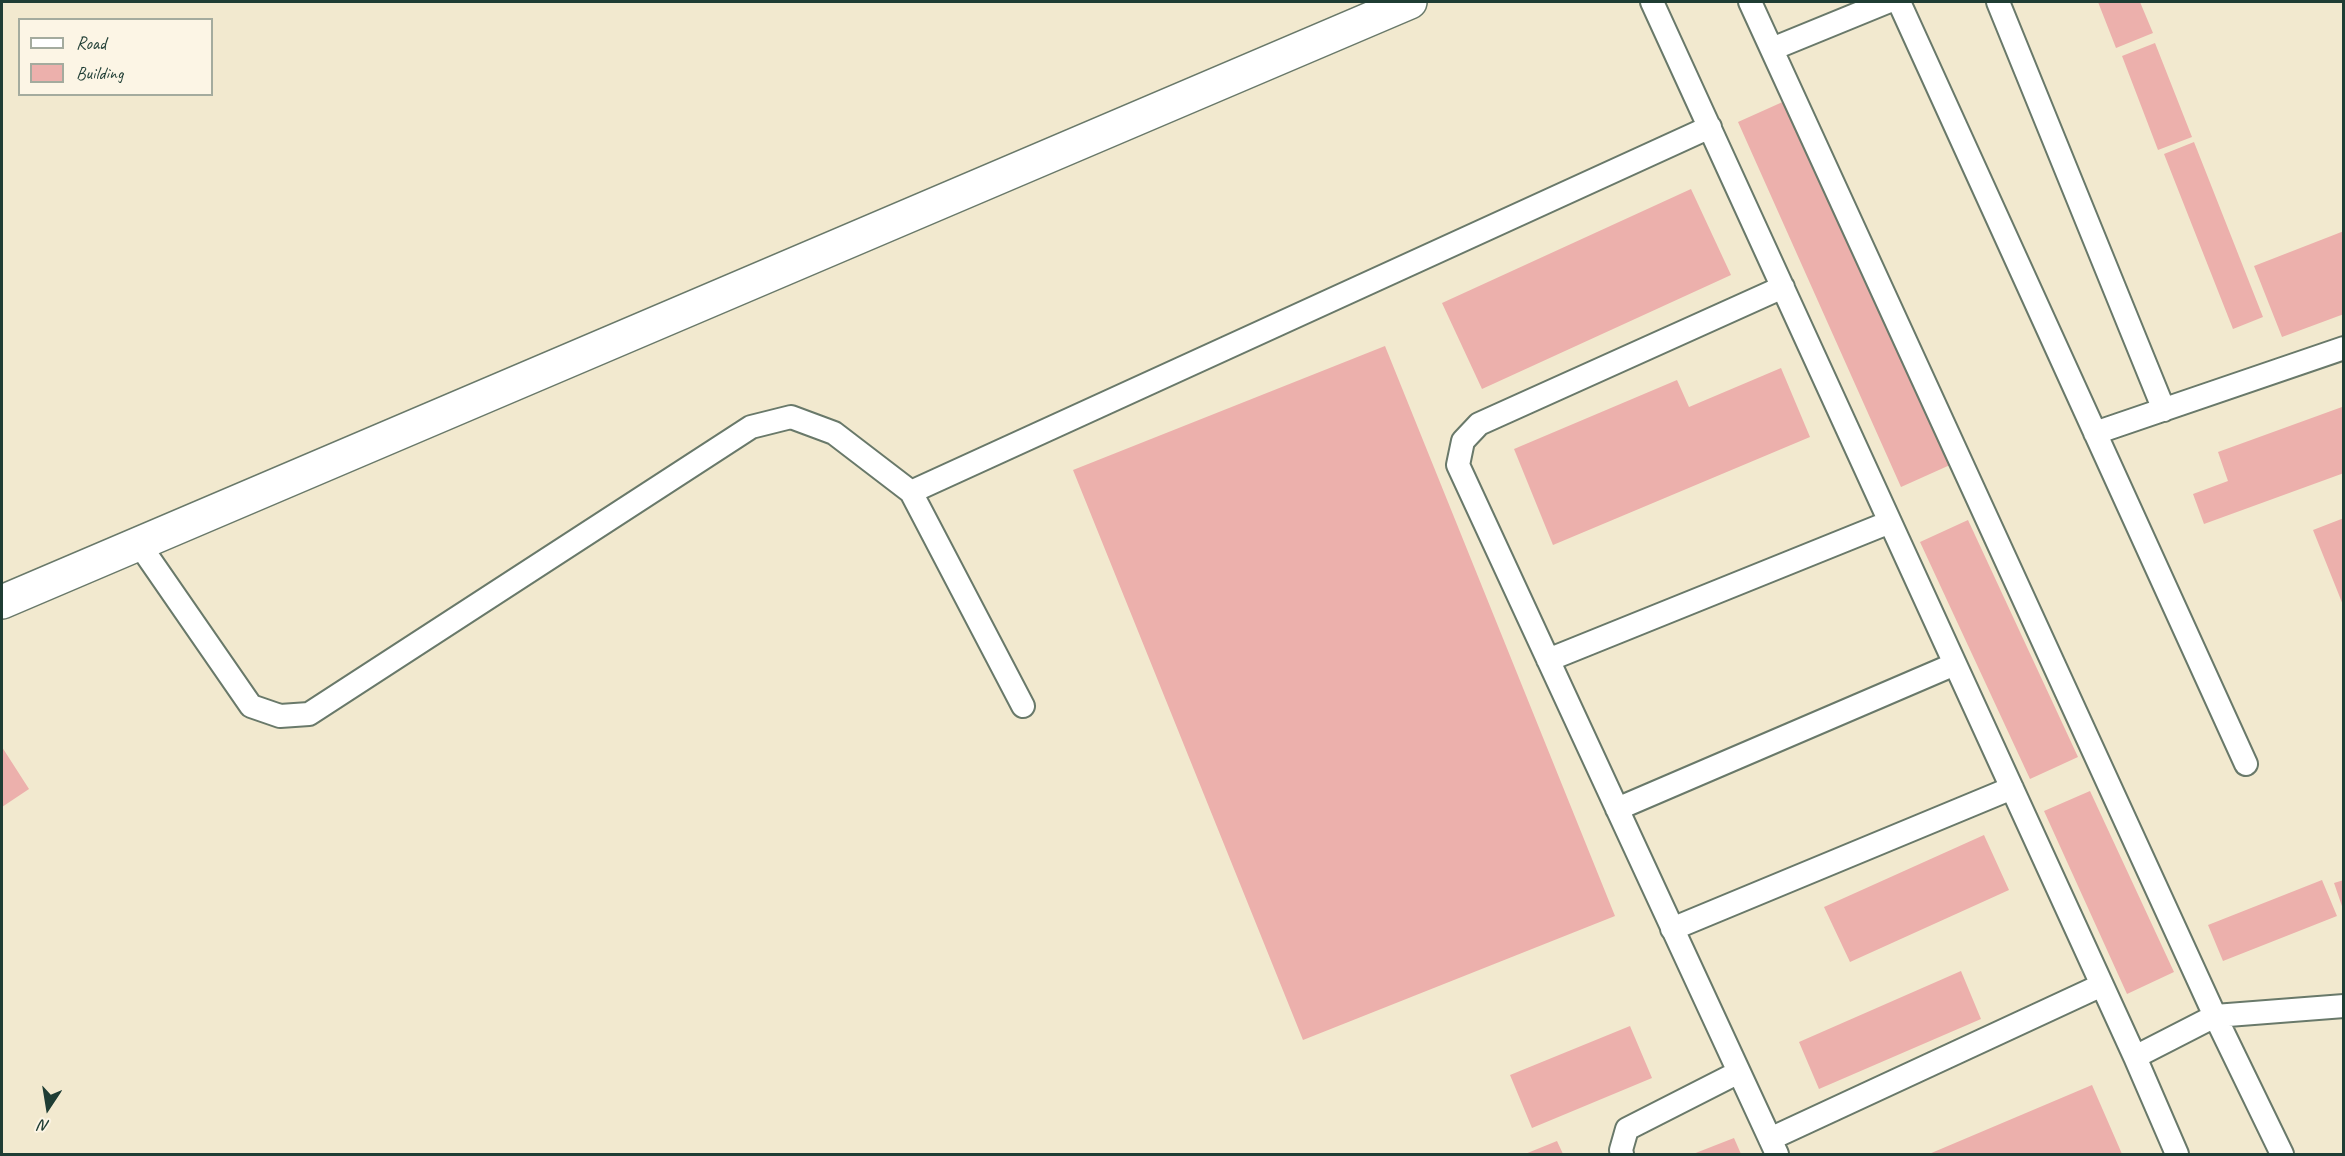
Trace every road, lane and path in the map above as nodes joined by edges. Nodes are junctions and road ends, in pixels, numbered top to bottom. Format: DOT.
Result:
graph roads {
  1 [pos="1410,2"];
  2 [pos="1652,2"];
  3 [pos="1750,2"];
  4 [pos="1887,2"];
  5 [pos="1899,2"];
  6 [pos="1998,2"];
  7 [pos="1772,48"];
  8 [pos="1710,127"];
  9 [pos="1783,286"];
  10 [pos="2343,348"];
  11 [pos="2164,410"];
  12 [pos="2095,433"];
  13 [pos="911,492"];
  14 [pos="1890,522"];
  15 [pos="139,544"];
  16 [pos="2,602"];
  17 [pos="1548,660"];
  18 [pos="1955,664"];
  19 [pos="1023,706"];
  20 [pos="2246,764"];
  21 [pos="2012,788"];
  22 [pos="1617,809"];
  23 [pos="1672,929"];
  24 [pos="2102,985"];
  25 [pos="2343,1006"];
  26 [pos="2215,1016"];
  27 [pos="2135,1057"];
  28 [pos="1739,1072"];
  29 [pos="1774,1147"];
  30 [pos="1622,1155"];
  31 [pos="2177,1155"];
  32 [pos="2282,1155"];
  1 -- 15 [label="street"];
  2 -- 8 [label="lane"];
  3 -- 7 [label="lane"];
  4 -- 7 [label="lane"];
  5 -- 12 [label="lane"];
  6 -- 11 [label="lane"];
  7 -- 26 [label="lane"];
  8 -- 9 [label="lane"];
  8 -- 13 [label="lane"];
  9 -- 14 [label="lane"];
  9 -- 17 [label="lane"];
  10 -- 11 [label="lane"];
  11 -- 12 [label="lane"];
  12 -- 20 [label="lane"];
  13 -- 15 [label="lane"];
  13 -- 19 [label="lane"];
  14 -- 17 [label="lane"];
  14 -- 18 [label="lane"];
  15 -- 16 [label="street"];
  17 -- 22 [label="lane"];
  18 -- 21 [label="lane"];
  18 -- 22 [label="lane"];
  21 -- 23 [label="lane"];
  21 -- 24 [label="lane"];
  22 -- 23 [label="lane"];
  23 -- 28 [label="lane"];
  24 -- 27 [label="lane"];
  24 -- 29 [label="lane"];
  25 -- 26 [label="lane"];
  26 -- 27 [label="lane"];
  26 -- 32 [label="lane"];
  27 -- 31 [label="lane"];
  28 -- 29 [label="lane"];
  28 -- 30 [label="lane"];
}
